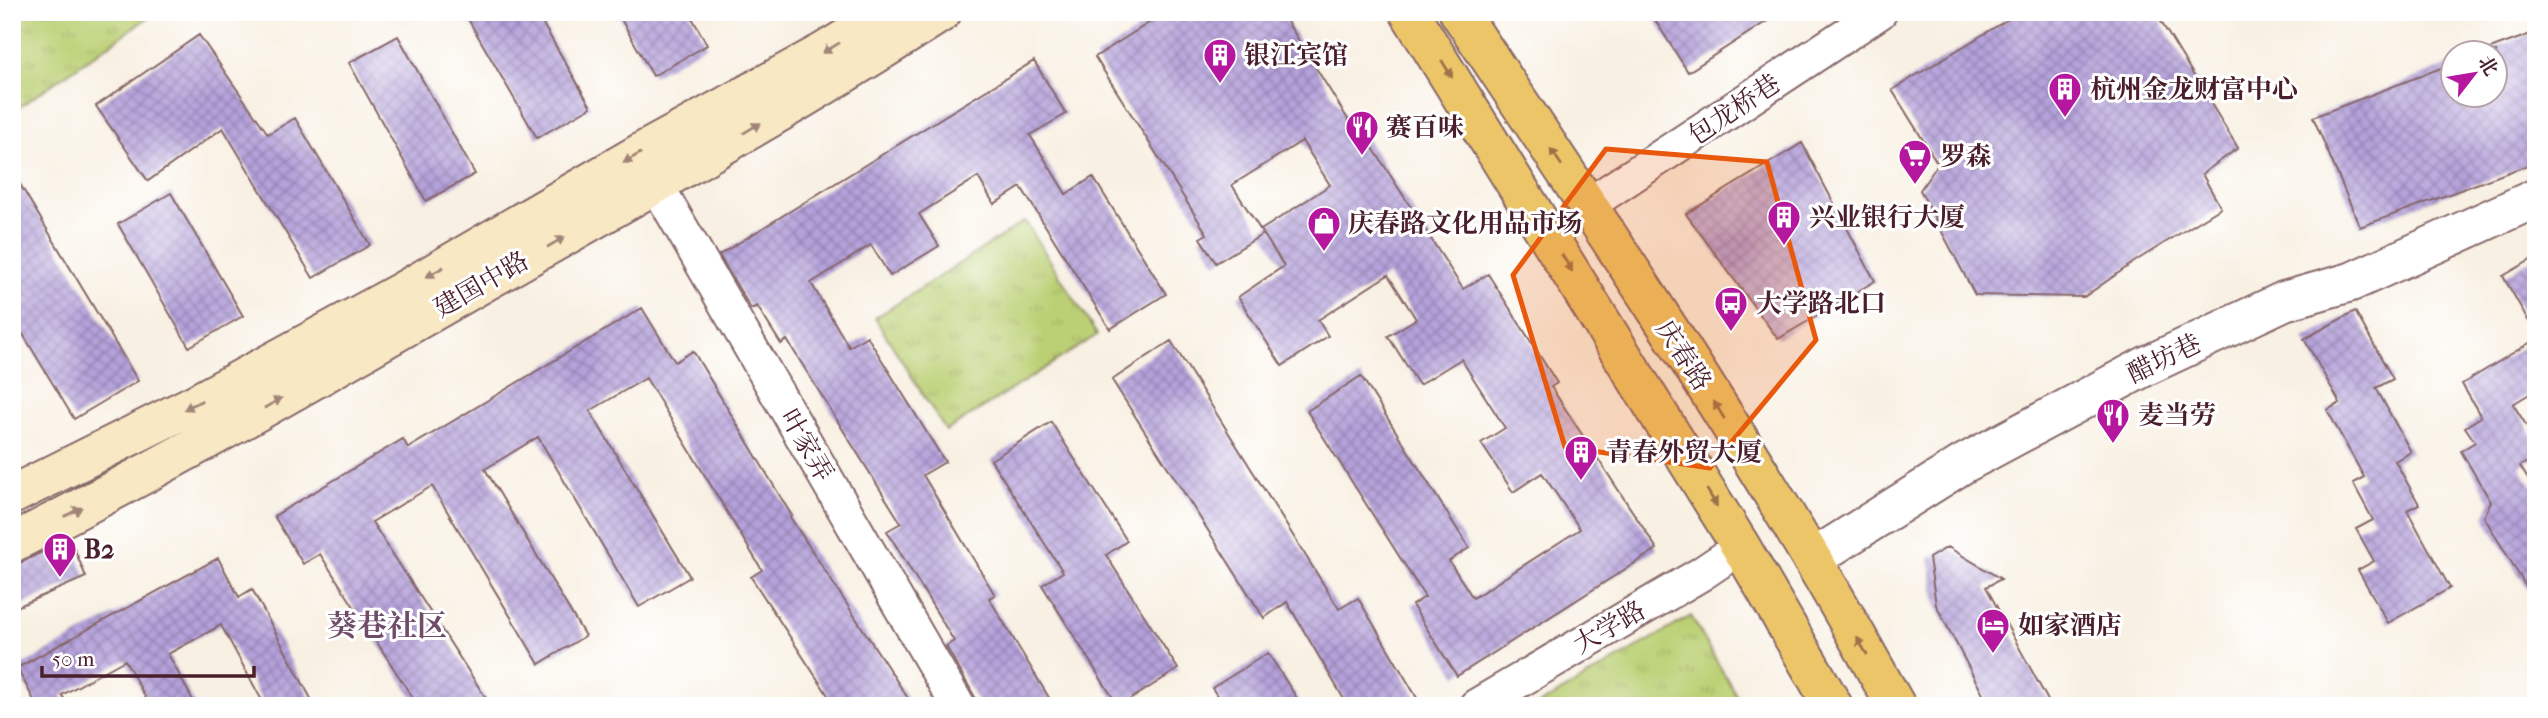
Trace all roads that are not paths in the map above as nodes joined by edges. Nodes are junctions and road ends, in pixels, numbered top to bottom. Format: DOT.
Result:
graph roads {
  1 [pos="890,12"];
  2 [pos="943,12"];
  3 [pos="1409,12"];
  4 [pos="1459,12"];
  5 [pos="1880,12"];
  6 [pos="656,184"];
  7 [pos="2536,198"];
  8 [pos="1588,205"];
  9 [pos="12,495"];
  10 [pos="12,542"];
  11 [pos="1741,547"];
  12 [pos="1812,559"];
  13 [pos="958,706"];
  14 [pos="1476,706"];
  15 [pos="1833,706"];
  16 [pos="1896,706"];
  1 -- 9 [label="main road, 建国中路, one-way"];
  6 -- 2 [label="main road, 建国中路, one-way"];
  3 -- 11 [label="main road, 庆春路, one-way"];
  8 -- 4 [label="main road, 庆春路, one-way"];
  5 -- 8 [label="street, 包龙桥巷"];
  10 -- 6 [label="main road, 建国中路, one-way"];
  6 -- 13 [label="street, 叶家弄"];
  7 -- 12 [label="street, 醋坊巷"];
  12 -- 8 [label="main road, 庆春路, one-way"];
  11 -- 14 [label="street, 大学路"];
  11 -- 15 [label="main road, 庆春路"];
  16 -- 12 [label="main road, 庆春路, one-way"];
}
